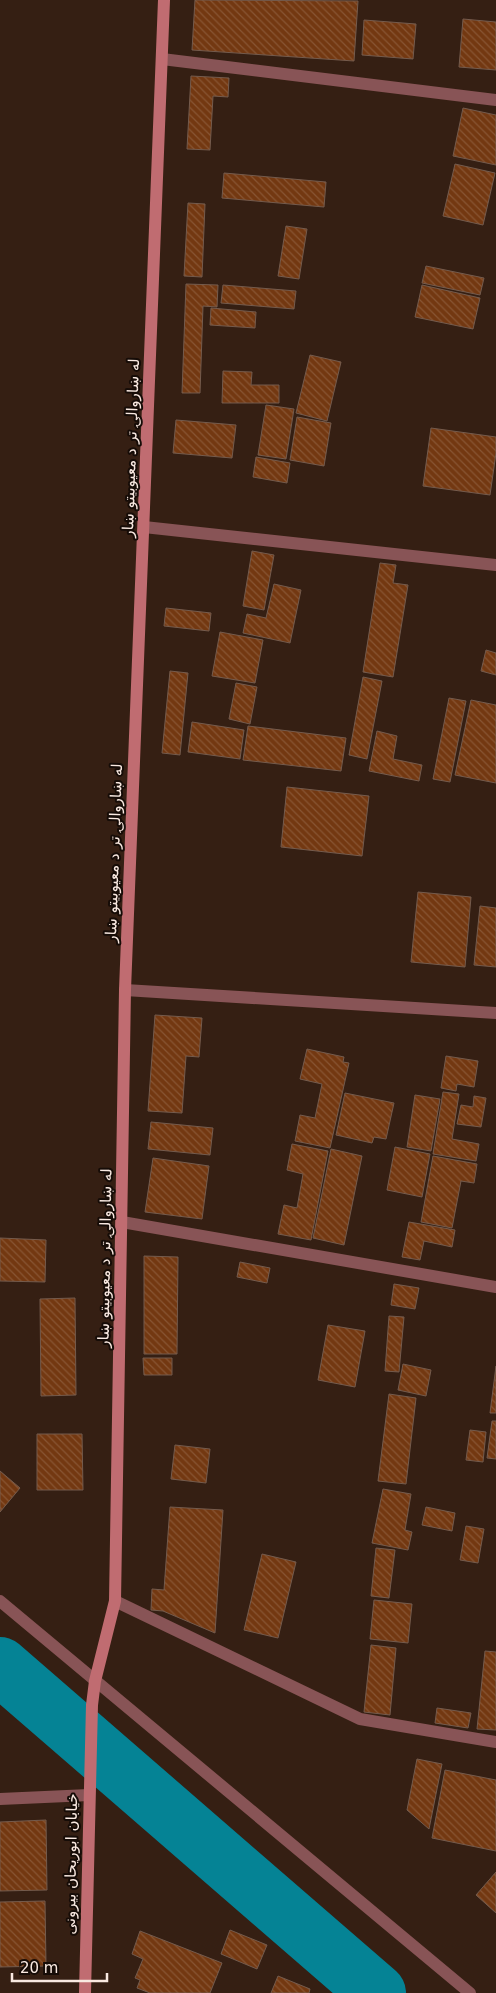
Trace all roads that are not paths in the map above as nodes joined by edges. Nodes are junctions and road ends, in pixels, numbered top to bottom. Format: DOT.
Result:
graph roads {
  1 [pos="164,0"];
  2 [pos="162,59"];
  3 [pos="496,100"];
  4 [pos="144,527"];
  5 [pos="496,565"];
  6 [pos="125,990"];
  7 [pos="496,1013"];
  8 [pos="122,1222"];
  9 [pos="496,1287"];
  10 [pos="0,1601"];
  11 [pos="115,1601"];
  12 [pos="95,1681"];
  13 [pos="92,1705"];
  14 [pos="496,1742"];
  15 [pos="89,1795"];
  16 [pos="0,1799"];
  17 [pos="85,1993"];
  18 [pos="470,1993"];
  1 -- 2 [label="street, له ښاروالۍ تر د معیوبیتو ښار"];
  2 -- 3 [label="street"];
  2 -- 4 [label="street, له ښاروالۍ تر د معیوبیتو ښار"];
  4 -- 5 [label="street"];
  4 -- 6 [label="street, له ښاروالۍ تر د معیوبیتو ښار"];
  6 -- 7 [label="street"];
  6 -- 8 [label="street, له ښاروالۍ تر د معیوبیتو ښار"];
  8 -- 9 [label="street"];
  8 -- 11 [label="street, له ښاروالۍ تر د معیوبیتو ښار"];
  10 -- 12 [label="street"];
  11 -- 12 [label="street, له ښاروالۍ تر د معیوبیتو ښار"];
  11 -- 14 [label="street"];
  12 -- 13 [label="street, له ښاروالۍ تر د معیوبیتو ښار"];
  12 -- 18 [label="street"];
  13 -- 15 [label="street, خیابان ابوریحان بیرونی"];
  15 -- 16 [label="street"];
  15 -- 17 [label="street, خیابان ابوریحان بیرونی"];
}
